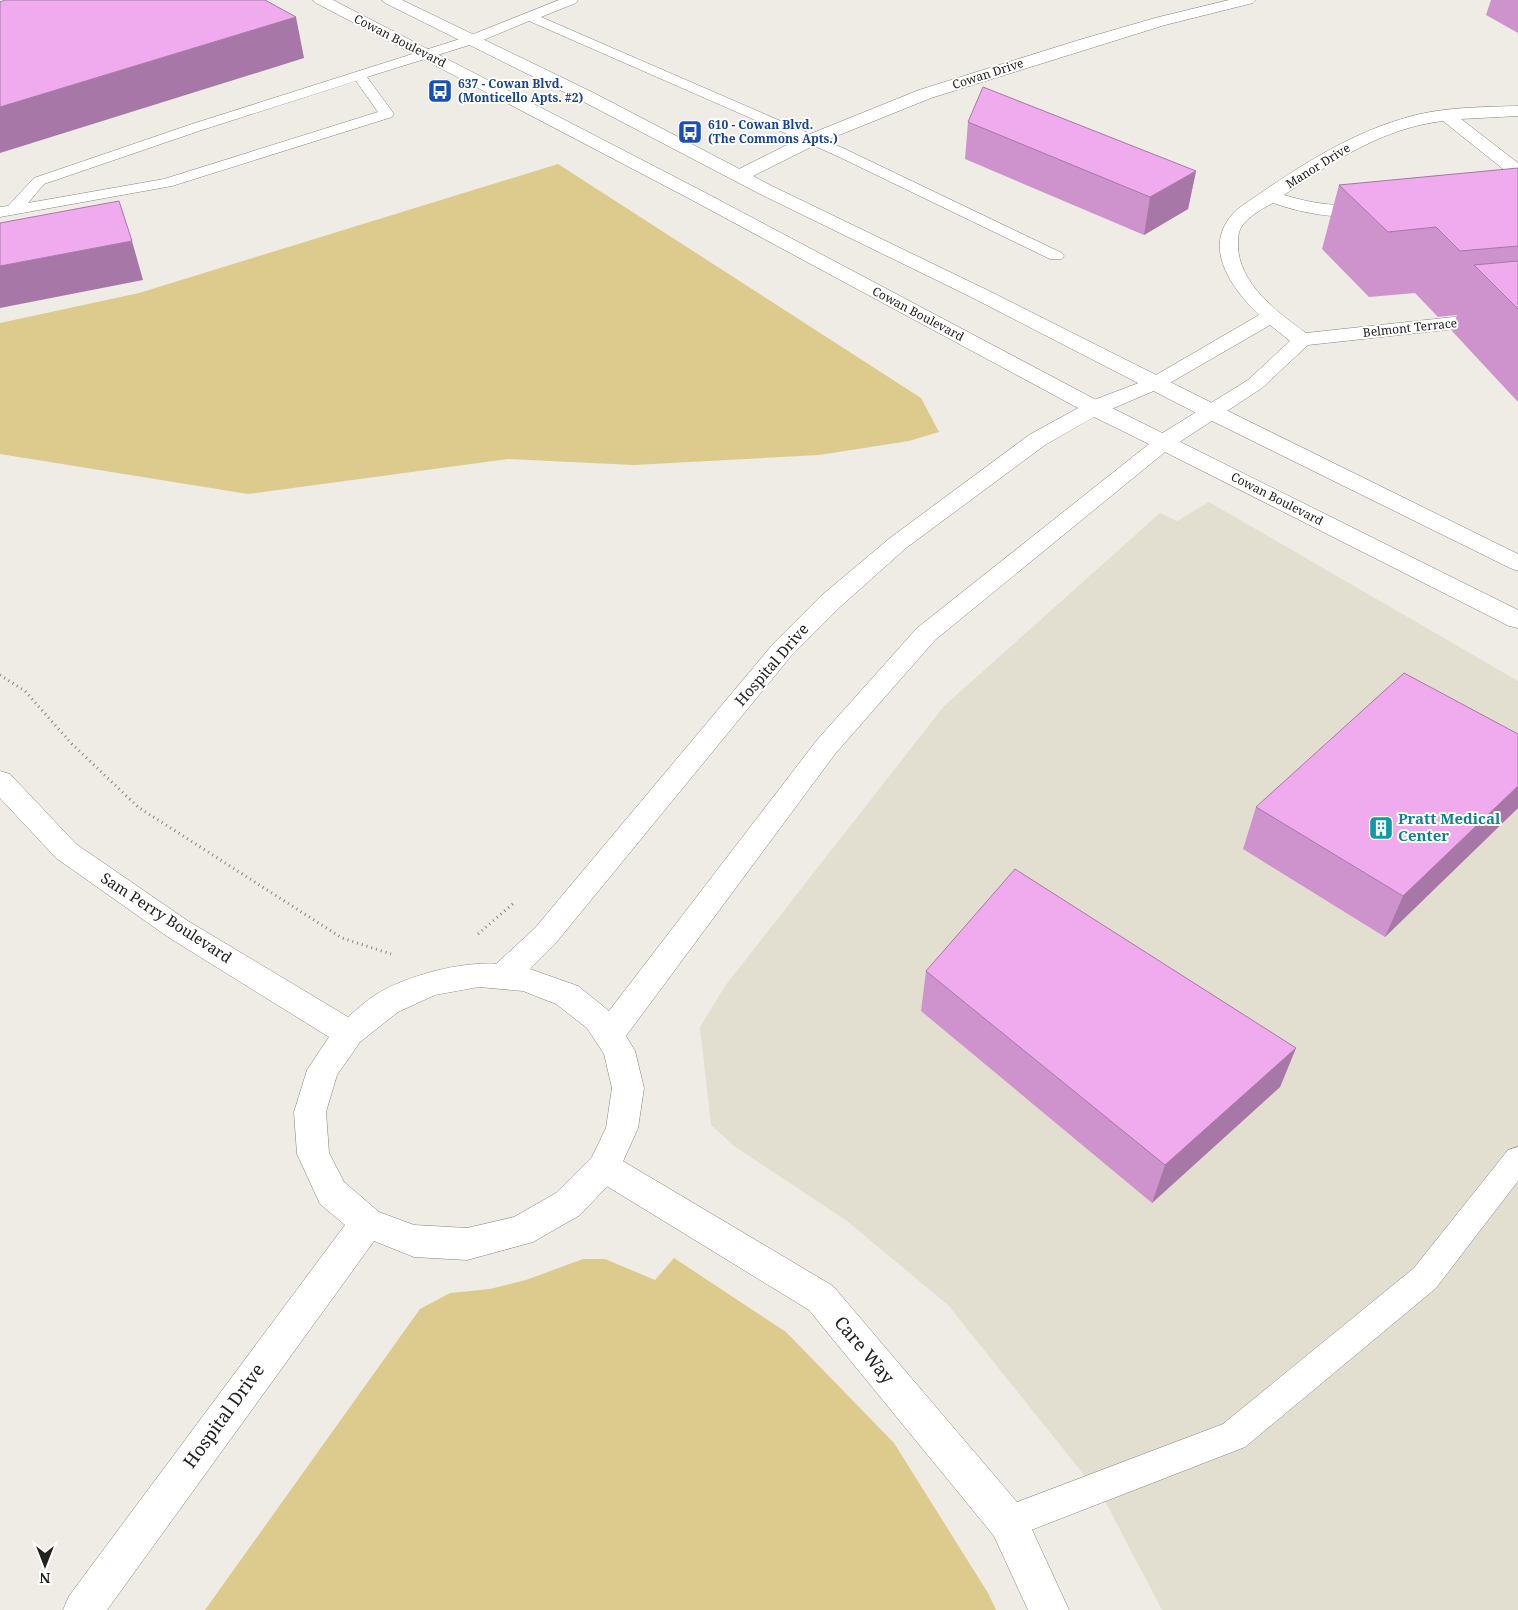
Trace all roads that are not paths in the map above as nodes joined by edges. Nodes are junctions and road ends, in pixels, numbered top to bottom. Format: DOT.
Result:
graph roads {
  1 [pos="321,0"];
  2 [pos="390,0"];
  3 [pos="571,0"];
  4 [pos="1248,0"];
  5 [pos="530,17"];
  6 [pos="471,40"];
  7 [pos="427,54"];
  8 [pos="359,76"];
  9 [pos="1518,111"];
  10 [pos="1446,115"];
  11 [pos="811,140"];
  12 [pos="1518,172"];
  13 [pos="739,176"];
  14 [pos="1518,180"];
  15 [pos="1500,184"];
  16 [pos="1271,196"];
  17 [pos="1390,205"];
  18 [pos="6,211"];
  19 [pos="1056,256"];
  20 [pos="1272,316"];
  21 [pos="1518,316"];
  22 [pos="1302,340"];
  23 [pos="1156,383"];
  24 [pos="1094,408"];
  25 [pos="1212,412"];
  26 [pos="1164,442"];
  27 [pos="1518,564"];
  28 [pos="1518,620"];
  29 [pos="0,780"];
  30 [pos="501,978"];
  31 [pos="349,1033"];
  32 [pos="608,1036"];
  33 [pos="1518,1159"];
  34 [pos="604,1167"];
  35 [pos="366,1223"];
  36 [pos="1008,1522"];
  37 [pos="83,1610"];
  38 [pos="1049,1610"];
  1 -- 7 [label="street, Cowan Boulevard"];
  2 -- 6 [label="street"];
  3 -- 5 [label="lane"];
  4 -- 11 [label="street, Cowan Drive"];
  5 -- 6 [label="lane"];
  5 -- 11 [label="lane"];
  6 -- 7 [label="lane"];
  6 -- 13 [label="street"];
  7 -- 8 [label="lane"];
  7 -- 24 [label="street, Cowan Boulevard"];
  8 -- 18 [label="lane"];
  8 -- 18 [label="lane"];
  9 -- 10 [label="street, Manor Drive"];
  10 -- 12 [label="street"];
  10 -- 16 [label="street, Manor Drive"];
  11 -- 13 [label="street, Cowan Drive"];
  11 -- 19 [label="lane"];
  13 -- 23 [label="street"];
  14 -- 15 [label="street"];
  16 -- 17 [label="street"];
  16 -- 20 [label="street, Manor Drive"];
  20 -- 22 [label="street, Manor Drive"];
  20 -- 23 [label="street"];
  21 -- 22 [label="street, Belmont Terrace"];
  22 -- 25 [label="street"];
  23 -- 24 [label="street"];
  23 -- 25 [label="street"];
  24 -- 26 [label="street, Cowan Boulevard"];
  24 -- 30 [label="street, Hospital Drive"];
  25 -- 26 [label="street"];
  25 -- 27 [label="street"];
  26 -- 28 [label="street, Cowan Boulevard"];
  26 -- 32 [label="street"];
  29 -- 31 [label="street, Sam Perry Boulevard"];
  30 -- 31 [label="street"];
  30 -- 32 [label="street"];
  31 -- 35 [label="street"];
  32 -- 34 [label="street"];
  33 -- 36 [label="lane"];
  34 -- 35 [label="street"];
  34 -- 36 [label="street, Care Way"];
  35 -- 37 [label="street, Hospital Drive"];
  36 -- 38 [label="street, Care Way"];
}
